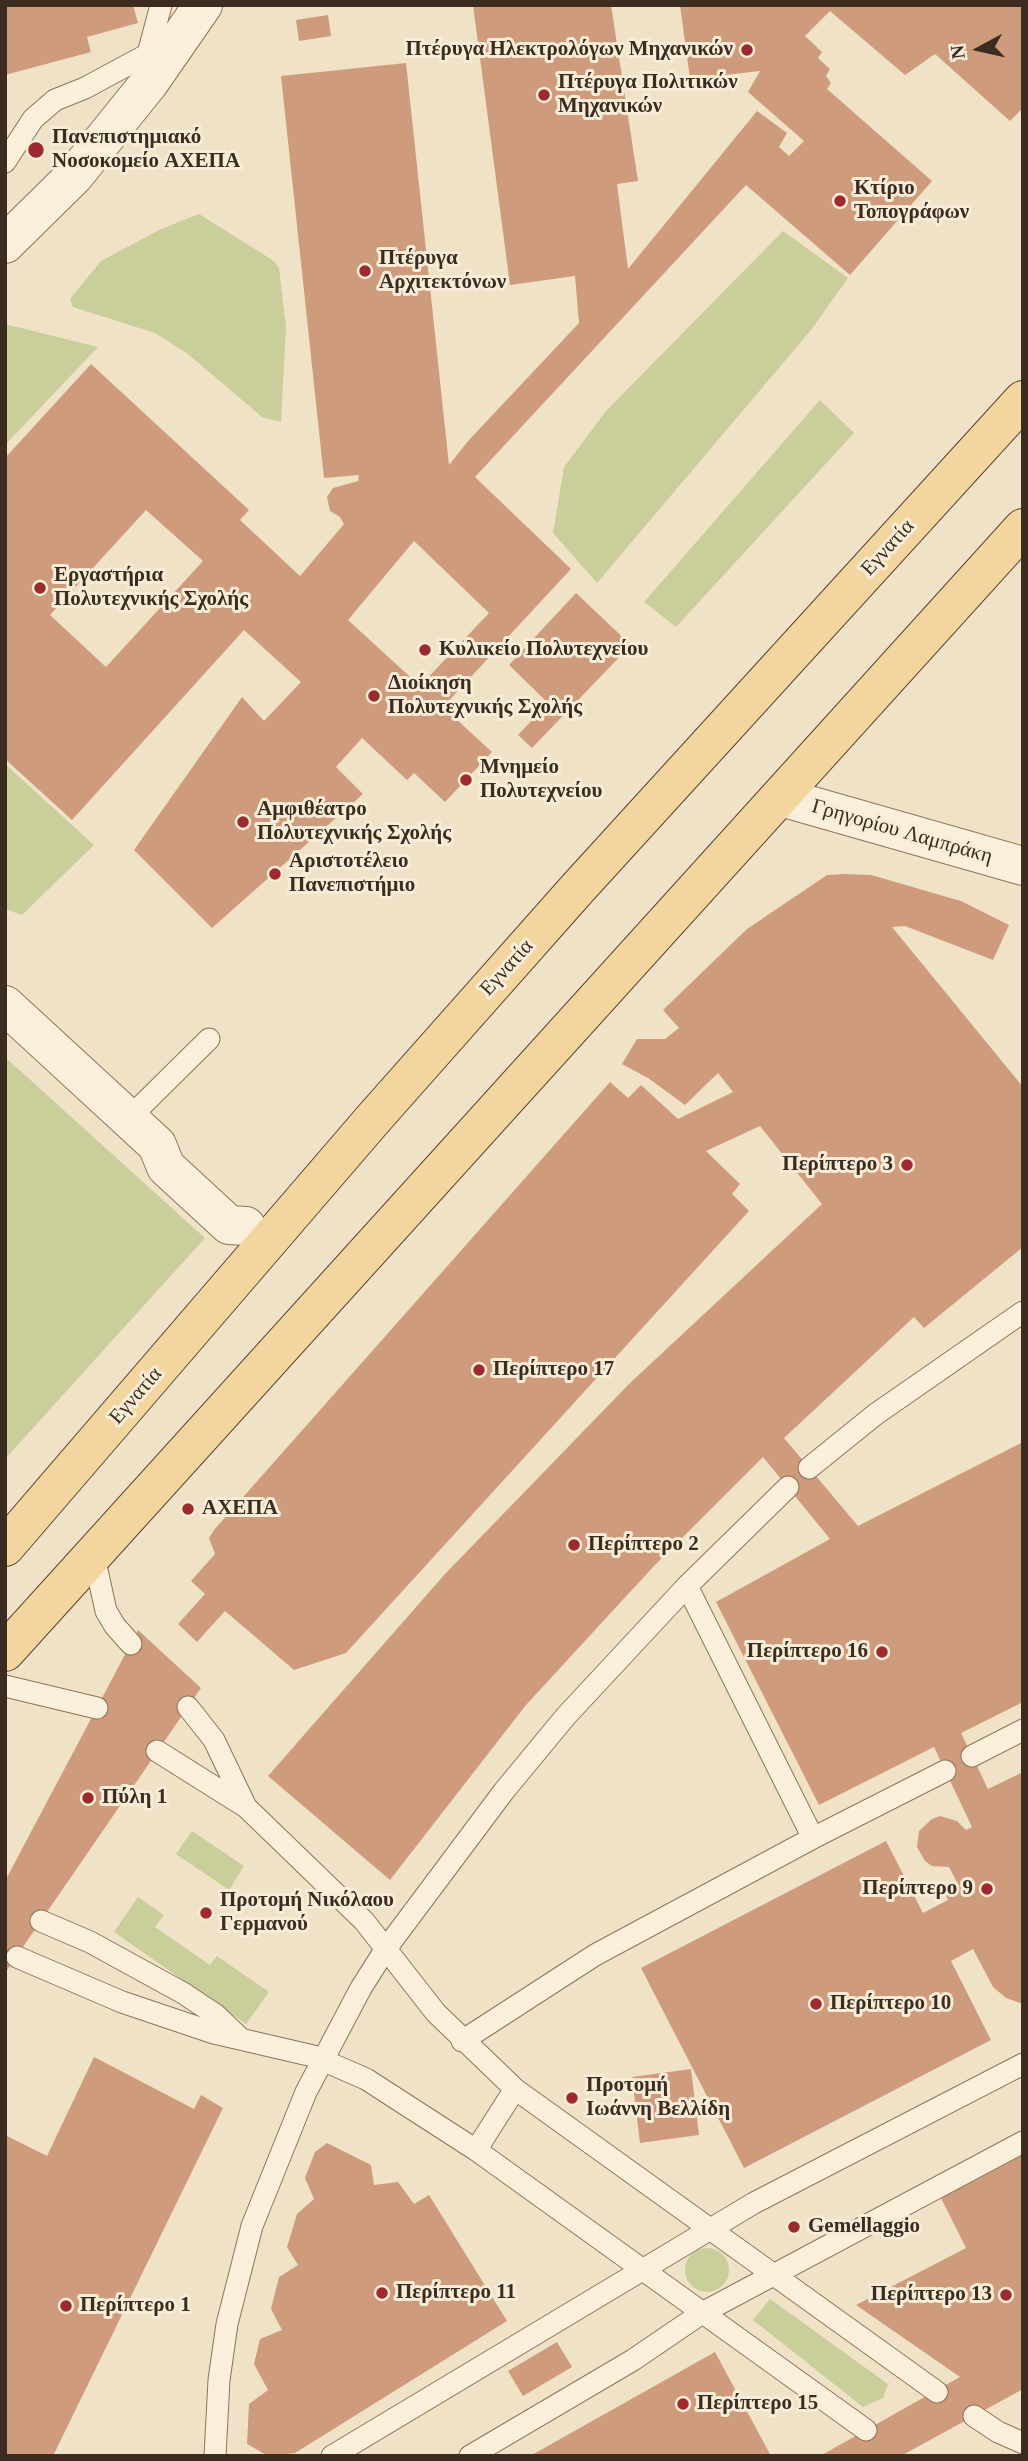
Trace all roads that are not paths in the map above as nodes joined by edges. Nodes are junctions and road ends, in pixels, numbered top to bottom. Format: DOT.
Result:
graph roads {
  1 [pos="161,5"];
  2 [pos="203,5"];
  3 [pos="5,162"];
  4 [pos="5,244"];
  5 [pos="1023,400"];
  6 [pos="1023,528"];
  7 [pos="781,797"];
  8 [pos="1023,866"];
  9 [pos="5,1005"];
  10 [pos="209,1040"];
  11 [pos="129,1118"];
  12 [pos="256,1236"];
  13 [pos="1023,1312"];
  14 [pos="809,1468"];
  15 [pos="788,1487"];
  16 [pos="5,1547"];
  17 [pos="93,1552"];
  18 [pos="687,1586"];
  19 [pos="131,1644"];
  20 [pos="5,1652"];
  21 [pos="5,1686"];
  22 [pos="188,1707"];
  23 [pos="97,1708"];
  24 [pos="1023,1730"];
  25 [pos="158,1751"];
  26 [pos="972,1756"];
  27 [pos="945,1771"];
  28 [pos="246,1807"];
  29 [pos="813,1838"];
  30 [pos="41,1921"];
  31 [pos="385,1950"];
  32 [pos="17,1957"];
  33 [pos="239,2037"];
  34 [pos="463,2041"];
  35 [pos="322,2059"];
  36 [pos="1023,2064"];
  37 [pos="515,2089"];
  38 [pos="1023,2142"];
  39 [pos="476,2150"];
  40 [pos="709,2230"];
  41 [pos="643,2270"];
  42 [pos="775,2273"];
  43 [pos="702,2313"];
  44 [pos="937,2392"];
  45 [pos="974,2416"];
  46 [pos="866,2430"];
  47 [pos="1023,2443"];
  48 [pos="215,2456"];
  49 [pos="332,2456"];
  50 [pos="470,2456"];
  1 -- 3 [label="lane"];
  2 -- 4 [label="street"];
  5 -- 12 [label="main road, Εγνατία"];
  6 -- 7 [label="main road"];
  7 -- 8 [label="street, Γρηγορίου Λαμπράκη"];
  7 -- 17 [label="main road"];
  9 -- 11 [label="street"];
  10 -- 11 [label="lane"];
  11 -- 12 [label="street"];
  12 -- 16 [label="main road, Εγνατία"];
  13 -- 14 [label="lane"];
  15 -- 18 [label="lane"];
  17 -- 19 [label="lane"];
  17 -- 20 [label="main road"];
  18 -- 29 [label="lane"];
  18 -- 31 [label="lane"];
  21 -- 23 [label="lane"];
  22 -- 28 [label="lane"];
  24 -- 26 [label="lane"];
  25 -- 28 [label="lane"];
  27 -- 29 [label="lane"];
  28 -- 31 [label="lane"];
  29 -- 34 [label="lane"];
  30 -- 33 [label="lane"];
  31 -- 34 [label="lane"];
  31 -- 35 [label="lane"];
  32 -- 33 [label="lane"];
  33 -- 35 [label="lane"];
  34 -- 37 [label="lane"];
  35 -- 39 [label="lane"];
  35 -- 48 [label="lane"];
  36 -- 40 [label="lane"];
  37 -- 39 [label="lane"];
  37 -- 40 [label="lane"];
  38 -- 42 [label="lane"];
  39 -- 41 [label="lane"];
  40 -- 41 [label="lane"];
  40 -- 42 [label="lane"];
  41 -- 43 [label="lane"];
  41 -- 49 [label="lane"];
  42 -- 43 [label="lane"];
  42 -- 44 [label="lane"];
  43 -- 46 [label="lane"];
  43 -- 50 [label="lane"];
  45 -- 47 [label="lane"];
}
